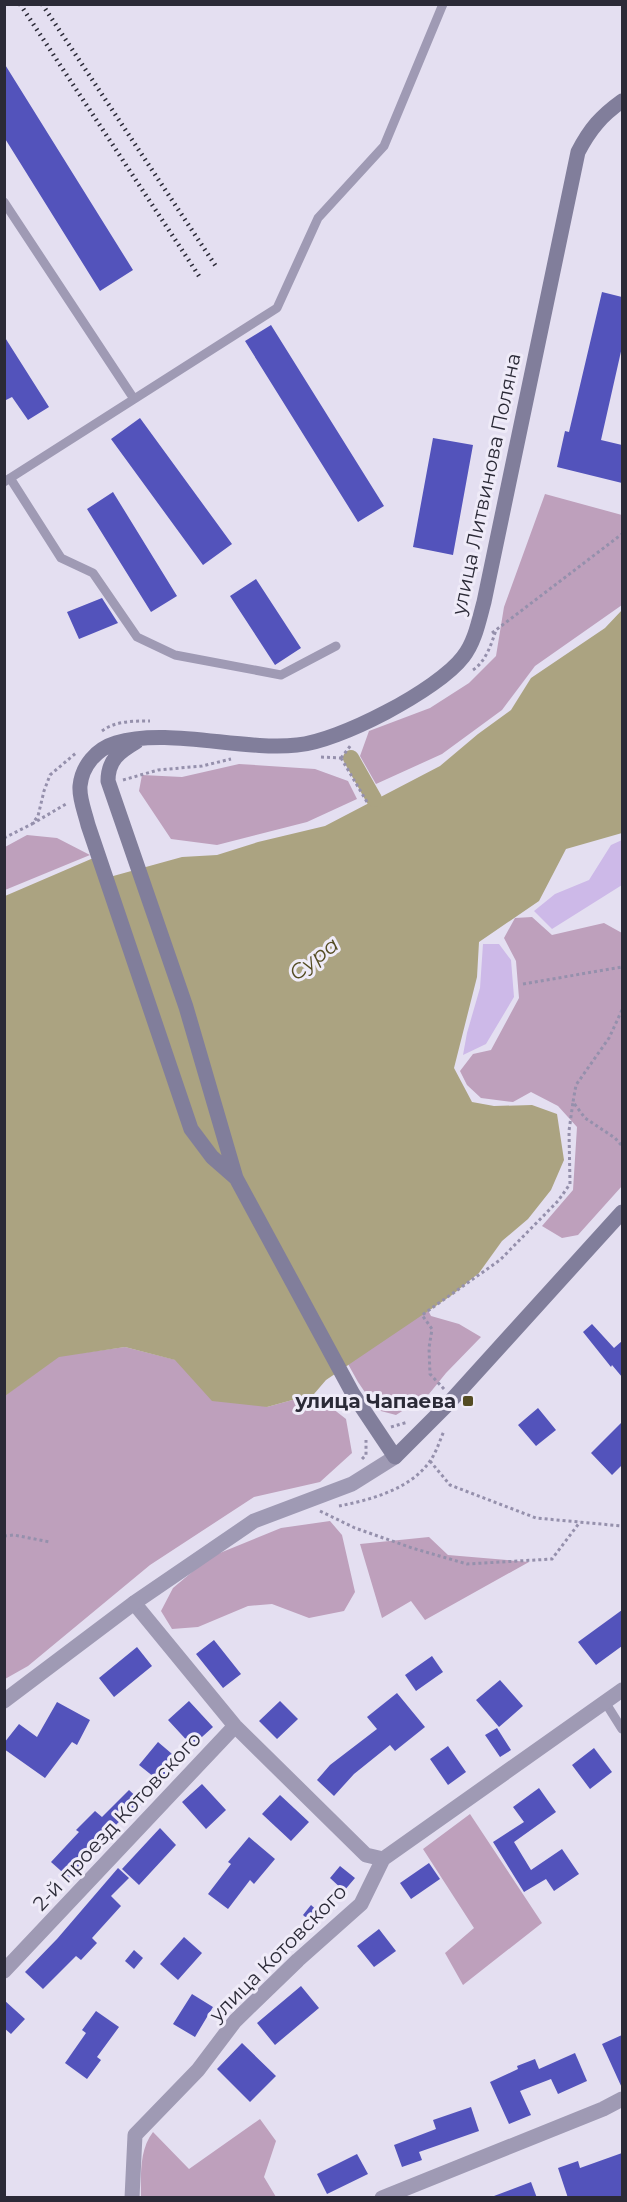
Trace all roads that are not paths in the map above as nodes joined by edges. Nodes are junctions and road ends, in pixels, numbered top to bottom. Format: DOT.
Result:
graph roads {
  1 [pos="443,4"];
  2 [pos="622,101"];
  3 [pos="4,202"];
  4 [pos="134,399"];
  5 [pos="7,480"];
  6 [pos="336,646"];
  7 [pos="141,739"];
  8 [pos="236,1178"];
  9 [pos="622,1212"];
  10 [pos="395,1457"];
  11 [pos="134,1603"];
  12 [pos="622,1690"];
  13 [pos="4,1701"];
  14 [pos="605,1702"];
  15 [pos="235,1726"];
  16 [pos="622,1729"];
  17 [pos="382,1859"];
  18 [pos="4,1971"];
  19 [pos="622,2099"];
  20 [pos="132,2198"];
  21 [pos="382,2198"];
  1 -- 4 [label="lane"];
  2 -- 7 [label="main road, улица Литвинова Поляна"];
  3 -- 4 [label="lane"];
  4 -- 5 [label="lane"];
  5 -- 6 [label="lane"];
  7 -- 8 [label="main road"];
  7 -- 8 [label="main road, улица Литвинова Поляна"];
  8 -- 10 [label="main road"];
  9 -- 10 [label="main road"];
  10 -- 11 [label="street"];
  11 -- 13 [label="street"];
  11 -- 15 [label="street"];
  12 -- 14 [label="street"];
  14 -- 16 [label="lane"];
  14 -- 17 [label="street"];
  15 -- 17 [label="street"];
  15 -- 18 [label="street, 2-й проезд Котовского"];
  17 -- 20 [label="street, улица Котовского"];
  19 -- 21 [label="street"];
}
